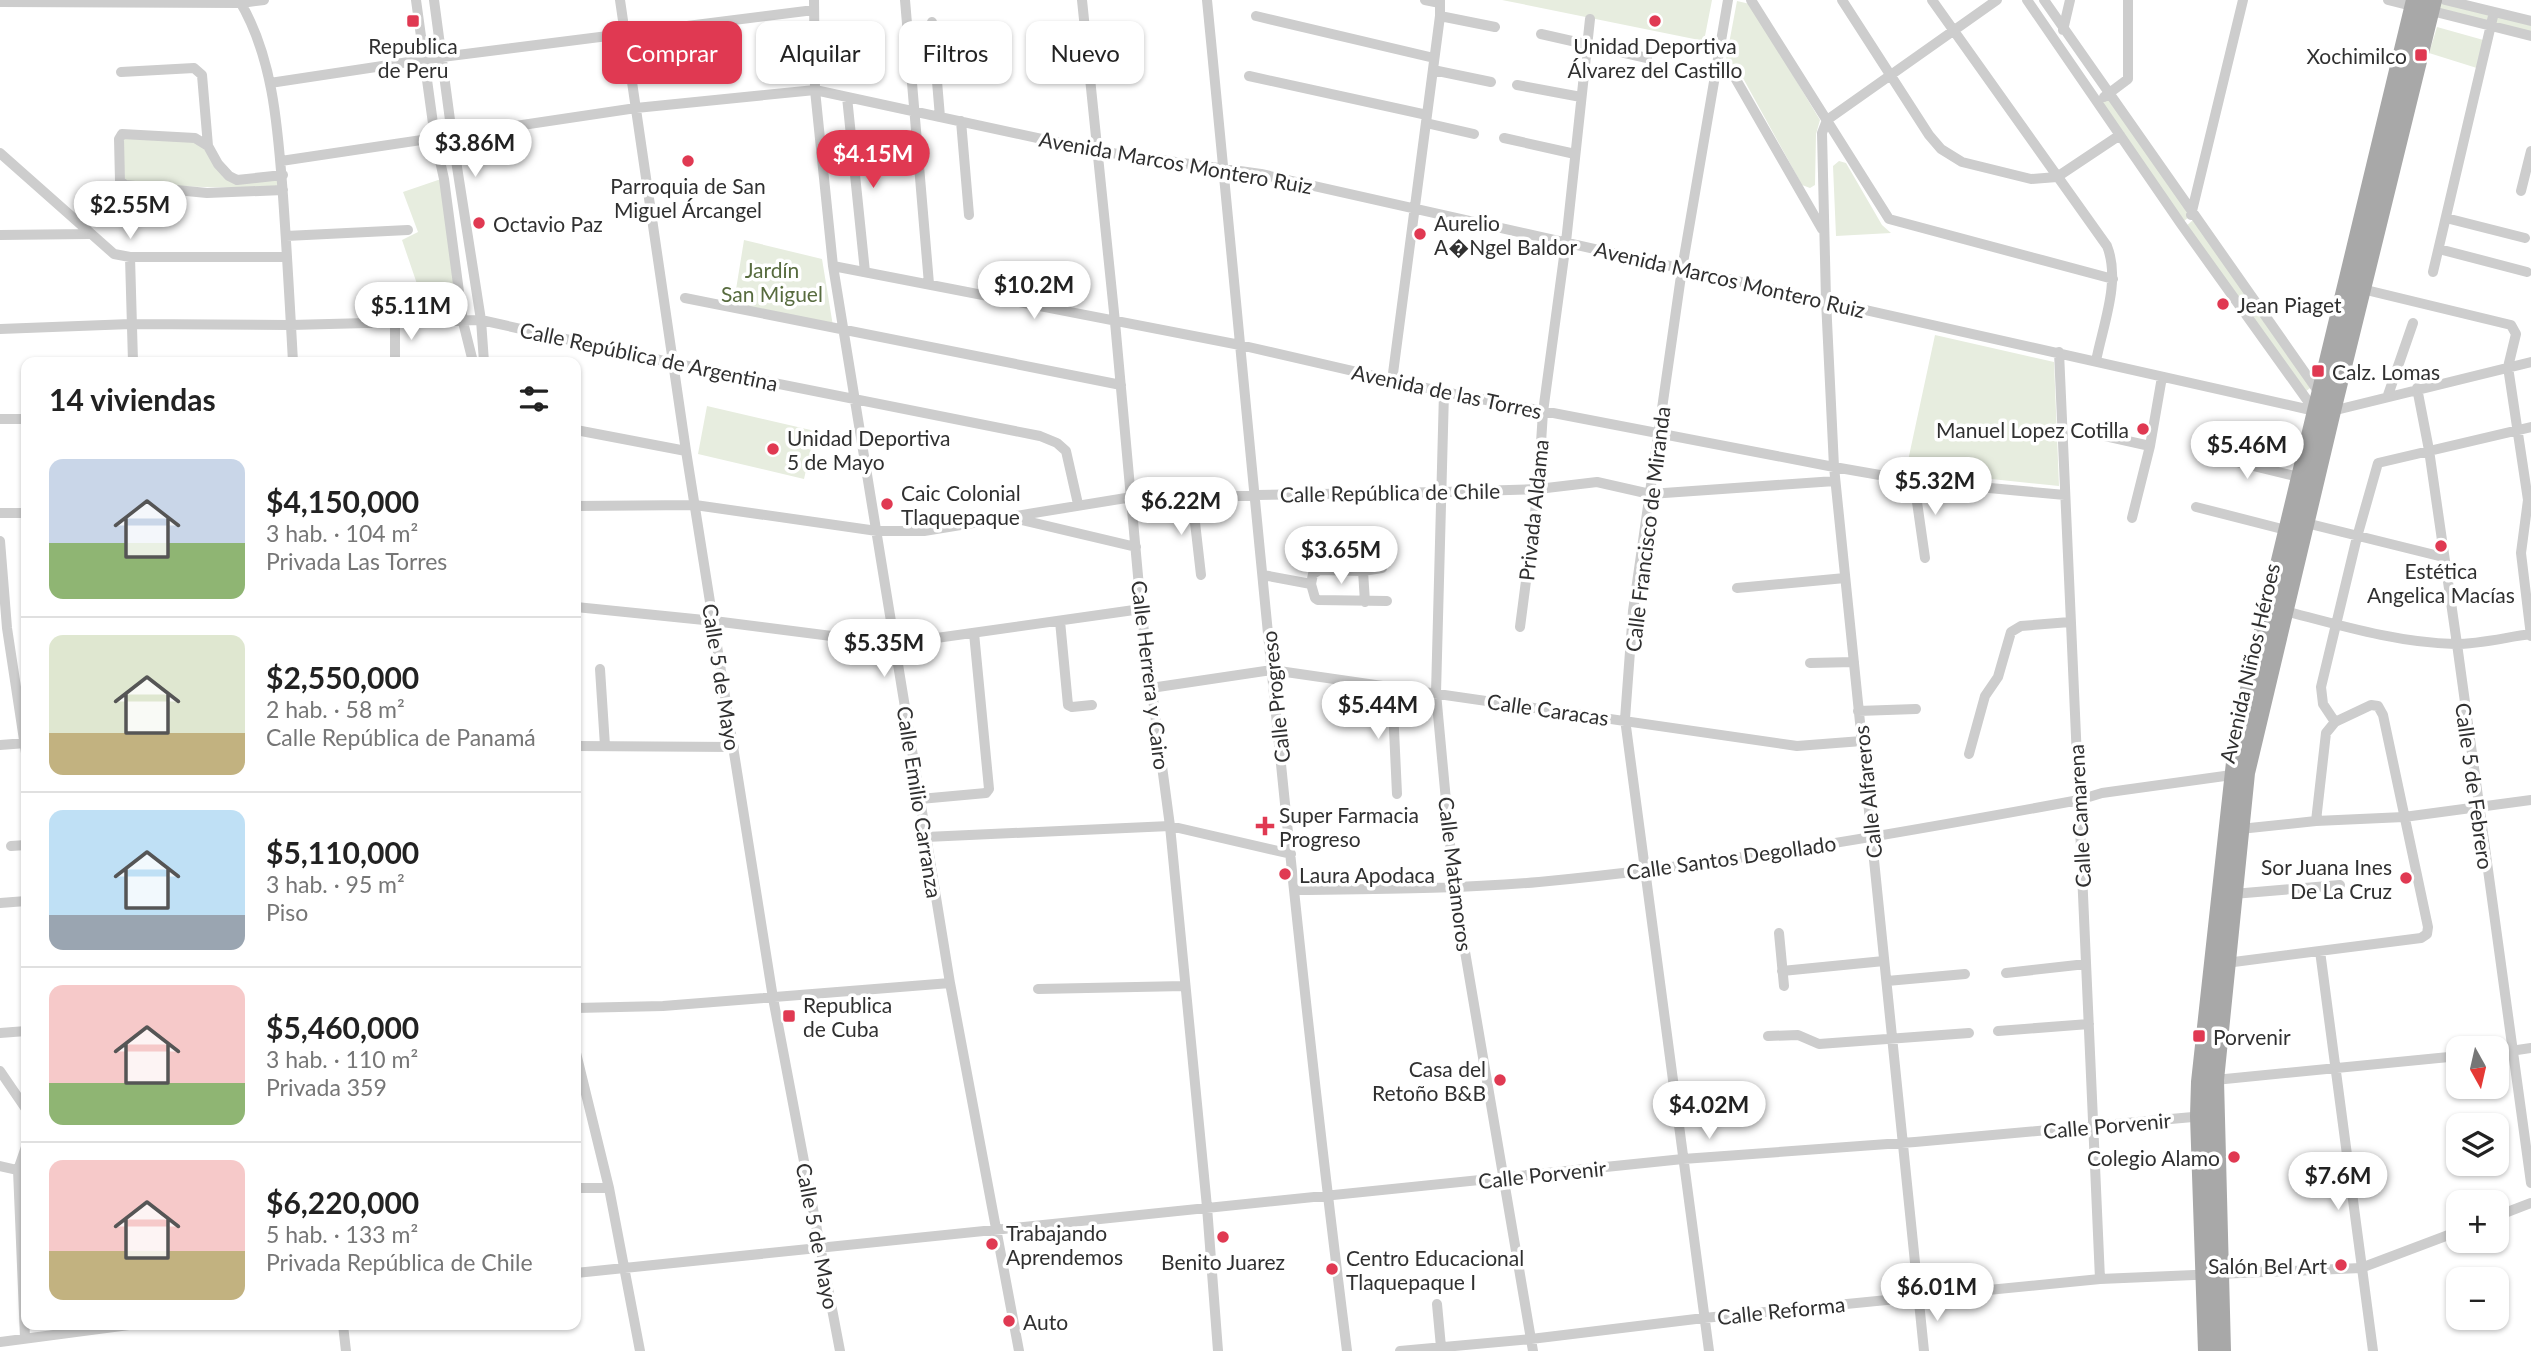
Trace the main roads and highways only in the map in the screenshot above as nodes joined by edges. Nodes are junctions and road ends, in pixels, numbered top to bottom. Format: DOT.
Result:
graph roads {
  1 [pos="2427,3"];
  2 [pos="2323,411"];
  3 [pos="2239,774"];
  4 [pos="2207,1116"];
  5 [pos="2212,1274"];
  6 [pos="2207,1351"];
  7 [pos="2222,1351"];
  1 -- 2 [label="main road, Avenida Niños Héroes"];
  1 -- 2 [label="main road, Avenida Niños Héroes"];
  2 -- 3 [label="main road, Avenida Niños Héroes"];
  2 -- 3 [label="main road, Avenida Niños Héroes"];
  3 -- 4 [label="main road, Avenida Niños Héroes"];
  3 -- 4 [label="main road, Avenida Niños Héroes"];
  4 -- 5 [label="main road, Avenida Niños Héroes"];
  5 -- 6 [label="main road, Avenida Niños Héroes"];
  5 -- 7 [label="main road, Avenida Niños Héroes"];
}
